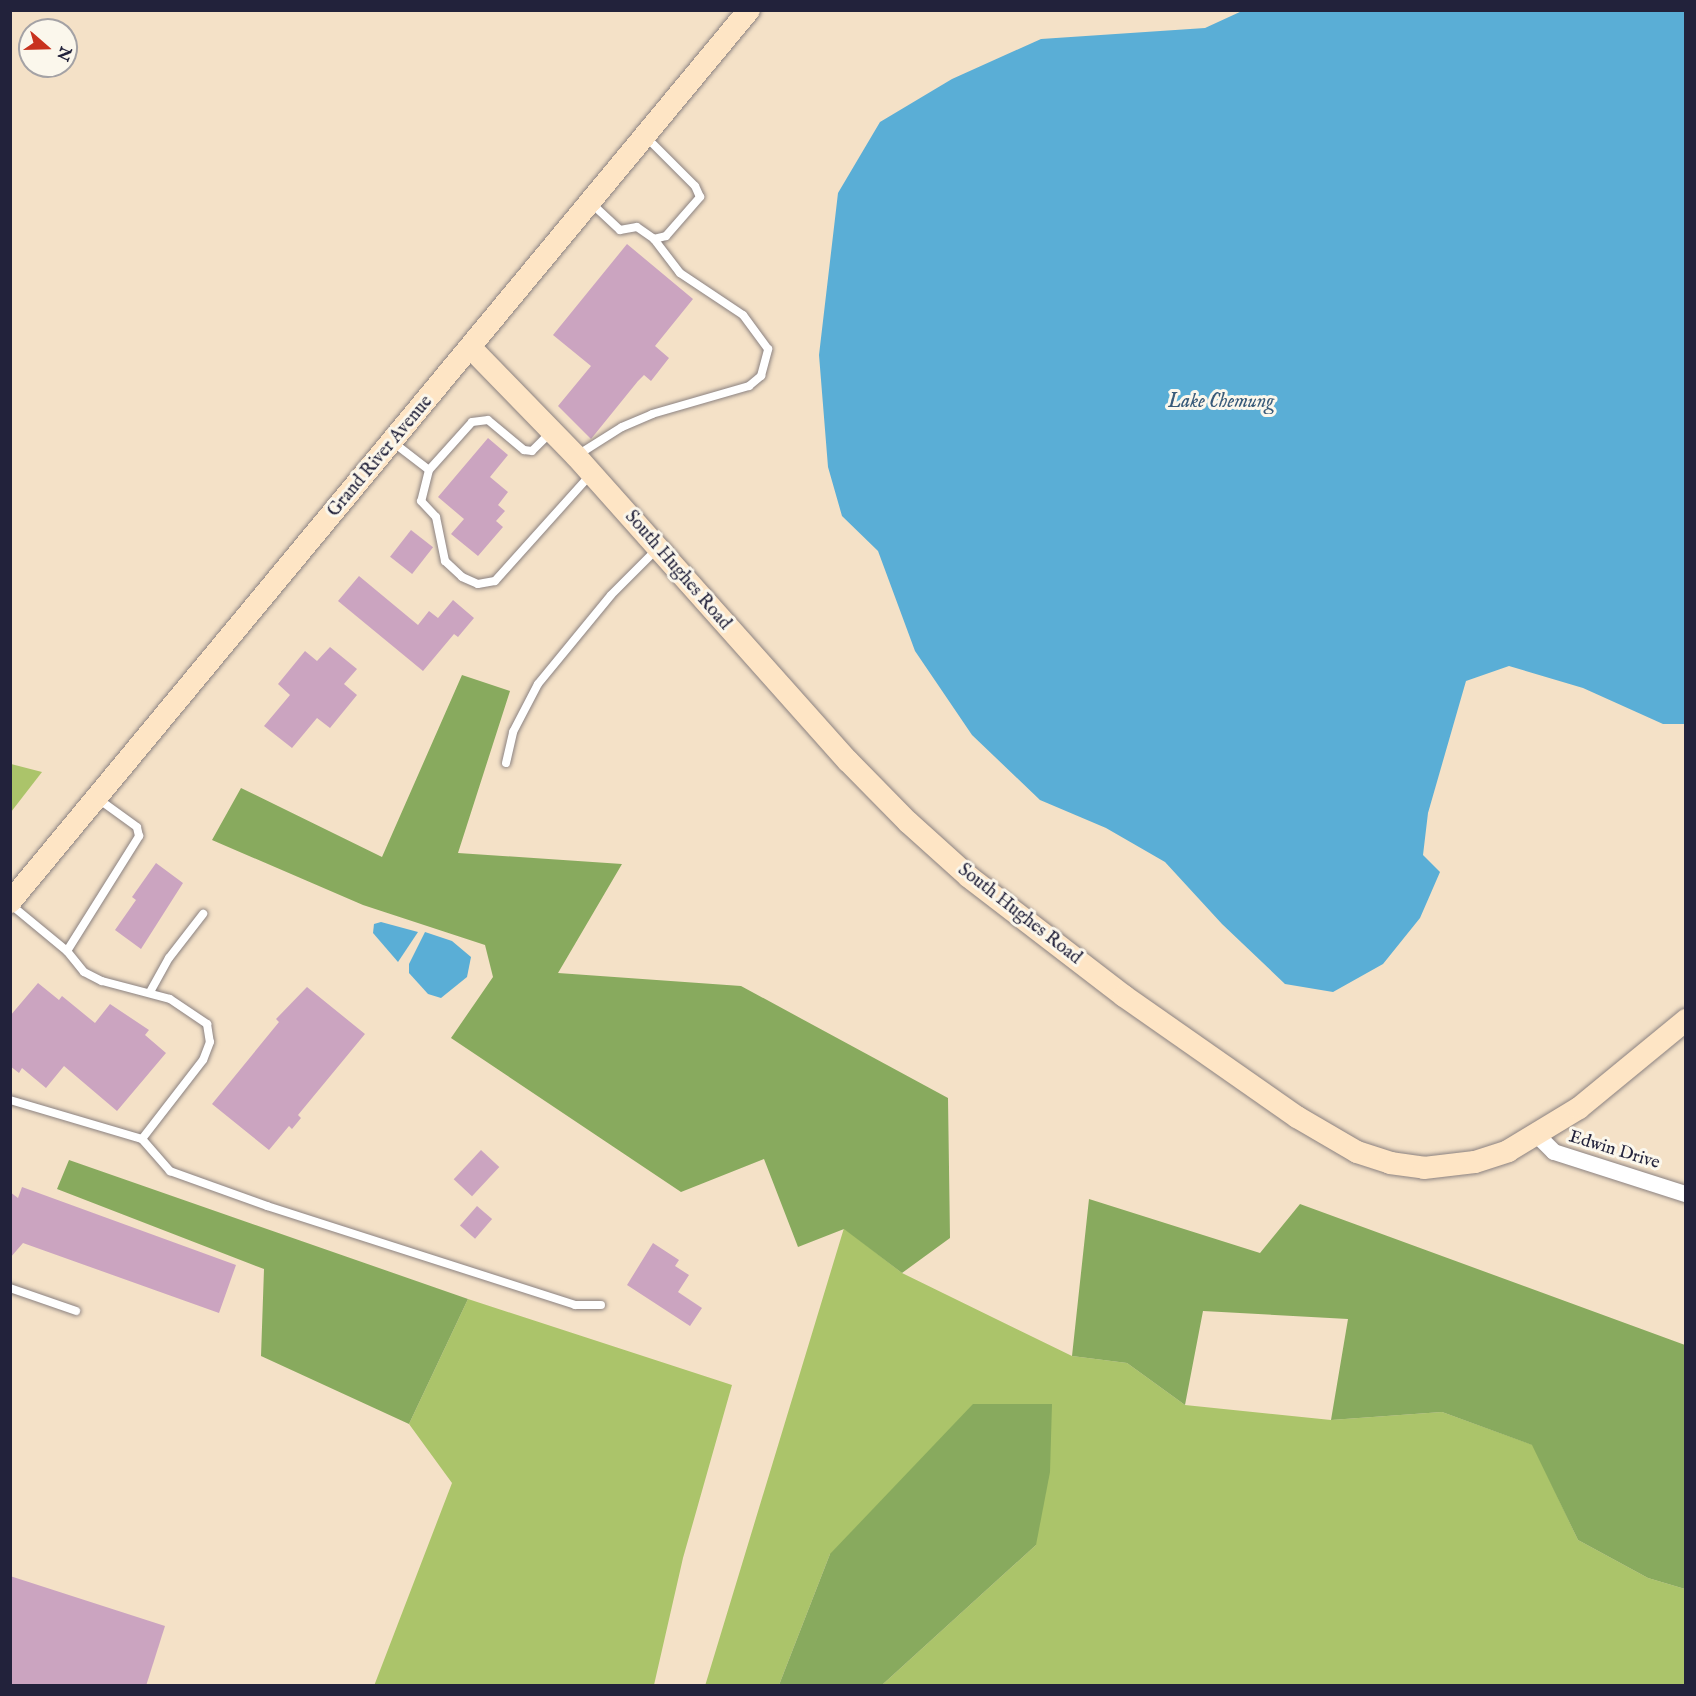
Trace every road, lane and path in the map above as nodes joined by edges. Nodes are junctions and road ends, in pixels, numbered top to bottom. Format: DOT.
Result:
graph roads {
  1 [pos="749,10"];
  2 [pos="644,136"];
  3 [pos="590,202"];
  4 [pos="654,239"];
  5 [pos="471,348"];
  6 [pos="552,431"];
  7 [pos="393,442"];
  8 [pos="576,456"];
  9 [pos="429,470"];
  10 [pos="591,474"];
  11 [pos="657,549"];
  12 [pos="506,763"];
  13 [pos="97,798"];
  14 [pos="10,903"];
  15 [pos="203,914"];
  16 [pos="67,951"];
  17 [pos="150,992"];
  18 [pos="1686,1020"];
  19 [pos="10,1100"];
  20 [pos="1538,1135"];
  21 [pos="142,1139"];
  22 [pos="1686,1194"];
  23 [pos="10,1288"];
  24 [pos="601,1305"];
  25 [pos="76,1311"];
  1 -- 2 [label="street, Grand River Avenue"];
  2 -- 3 [label="street, Grand River Avenue"];
  2 -- 4 [label="lane"];
  3 -- 4 [label="lane"];
  3 -- 5 [label="street, Grand River Avenue"];
  4 -- 8 [label="lane"];
  5 -- 6 [label="street, South Hughes Road"];
  5 -- 7 [label="street, Grand River Avenue"];
  6 -- 8 [label="street, South Hughes Road"];
  6 -- 9 [label="lane"];
  7 -- 9 [label="lane"];
  7 -- 13 [label="street, Grand River Avenue"];
  8 -- 10 [label="street, South Hughes Road"];
  9 -- 10 [label="lane"];
  10 -- 11 [label="street, South Hughes Road"];
  11 -- 12 [label="lane"];
  11 -- 20 [label="street, South Hughes Road"];
  13 -- 14 [label="street, Grand River Avenue"];
  13 -- 16 [label="lane"];
  14 -- 16 [label="lane"];
  15 -- 17 [label="lane"];
  16 -- 17 [label="lane"];
  17 -- 21 [label="lane"];
  18 -- 20 [label="street, South Hughes Road"];
  19 -- 21 [label="lane"];
  20 -- 22 [label="street, Edwin Drive"];
  21 -- 24 [label="lane"];
  23 -- 25 [label="lane"];
}
